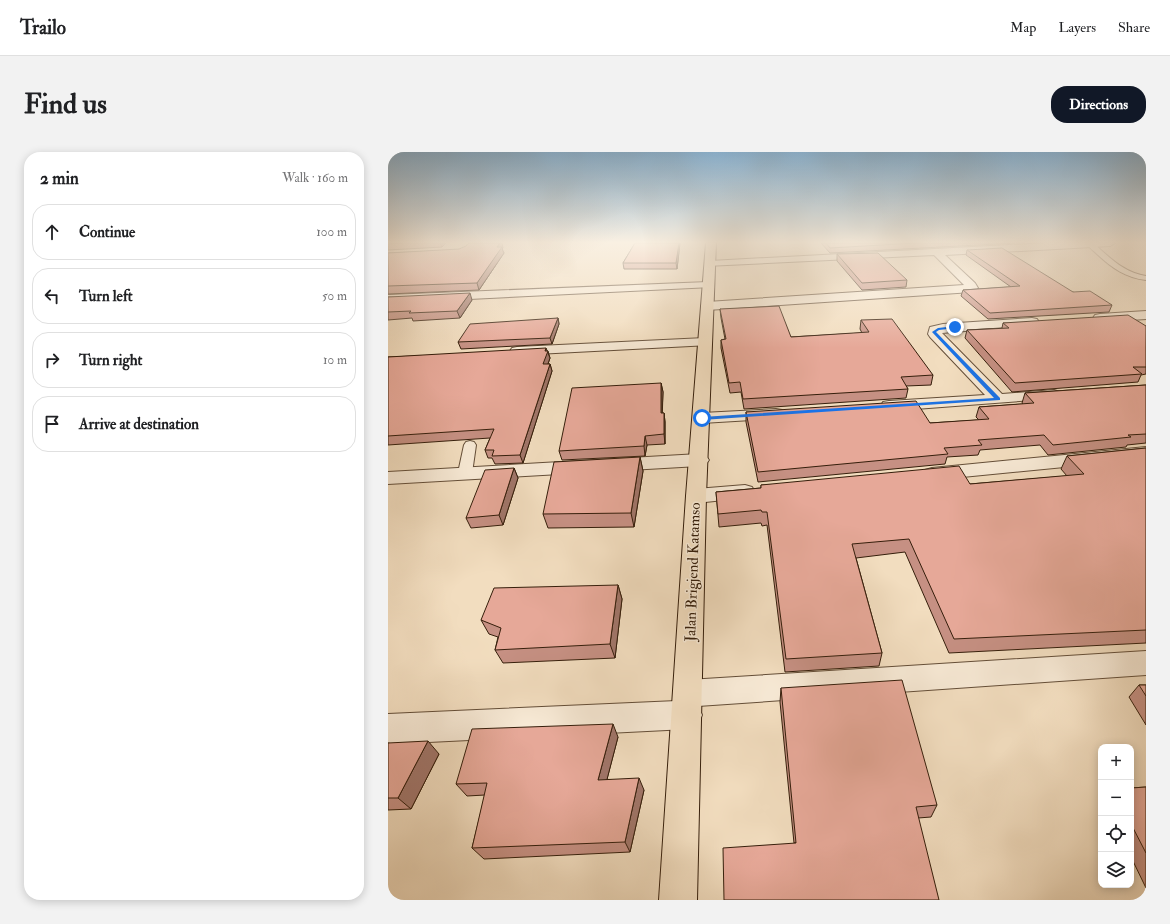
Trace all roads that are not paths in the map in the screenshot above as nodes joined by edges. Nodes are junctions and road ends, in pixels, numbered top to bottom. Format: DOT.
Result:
graph roads {
  1 [pos="659,278"];
  2 [pos="709,278"];
  3 [pos="782,278"];
  4 [pos="963,278"];
  5 [pos="388,299"];
  6 [pos="1146,315"];
  7 [pos="1090,318"];
  8 [pos="1042,321"];
  9 [pos="705,342"];
  10 [pos="501,352"];
  11 [pos="1068,394"];
  12 [pos="998,399"];
  13 [pos="873,407"];
  14 [pos="795,412"];
  15 [pos="702,418"];
  16 [pos="470,445"];
  17 [pos="1146,453"];
  18 [pos="699,460"];
  19 [pos="465,473"];
  20 [pos="917,475"];
  21 [pos="388,478"];
  22 [pos="759,490"];
  23 [pos="696,496"];
  24 [pos="1146,664"];
  25 [pos="687,704"];
  26 [pos="388,729"];
  27 [pos="678,900"];
  1 -- 5 [label="street"];
  2 -- 9 [label="highway, Jalan Brigjend Katamso"];
  3 -- 4 [label="street"];
  6 -- 7 [label="street"];
  8 -- 12 [label="street"];
  9 -- 10 [label="street"];
  9 -- 15 [label="highway, Jalan Brigjend Katamso"];
  11 -- 12 [label="street"];
  12 -- 13 [label="street"];
  14 -- 15 [label="street"];
  15 -- 18 [label="highway, Jalan Brigjend Katamso"];
  16 -- 19 [label="lane"];
  17 -- 20 [label="street"];
  18 -- 19 [label="street"];
  18 -- 23 [label="highway, Jalan Brigjend Katamso"];
  19 -- 21 [label="street"];
  22 -- 23 [label="street"];
  23 -- 25 [label="highway, Jalan Brigjend Katamso"];
  24 -- 25 [label="street"];
  25 -- 26 [label="street"];
  25 -- 27 [label="highway, Jalan Brigjend Katamso"];
}
